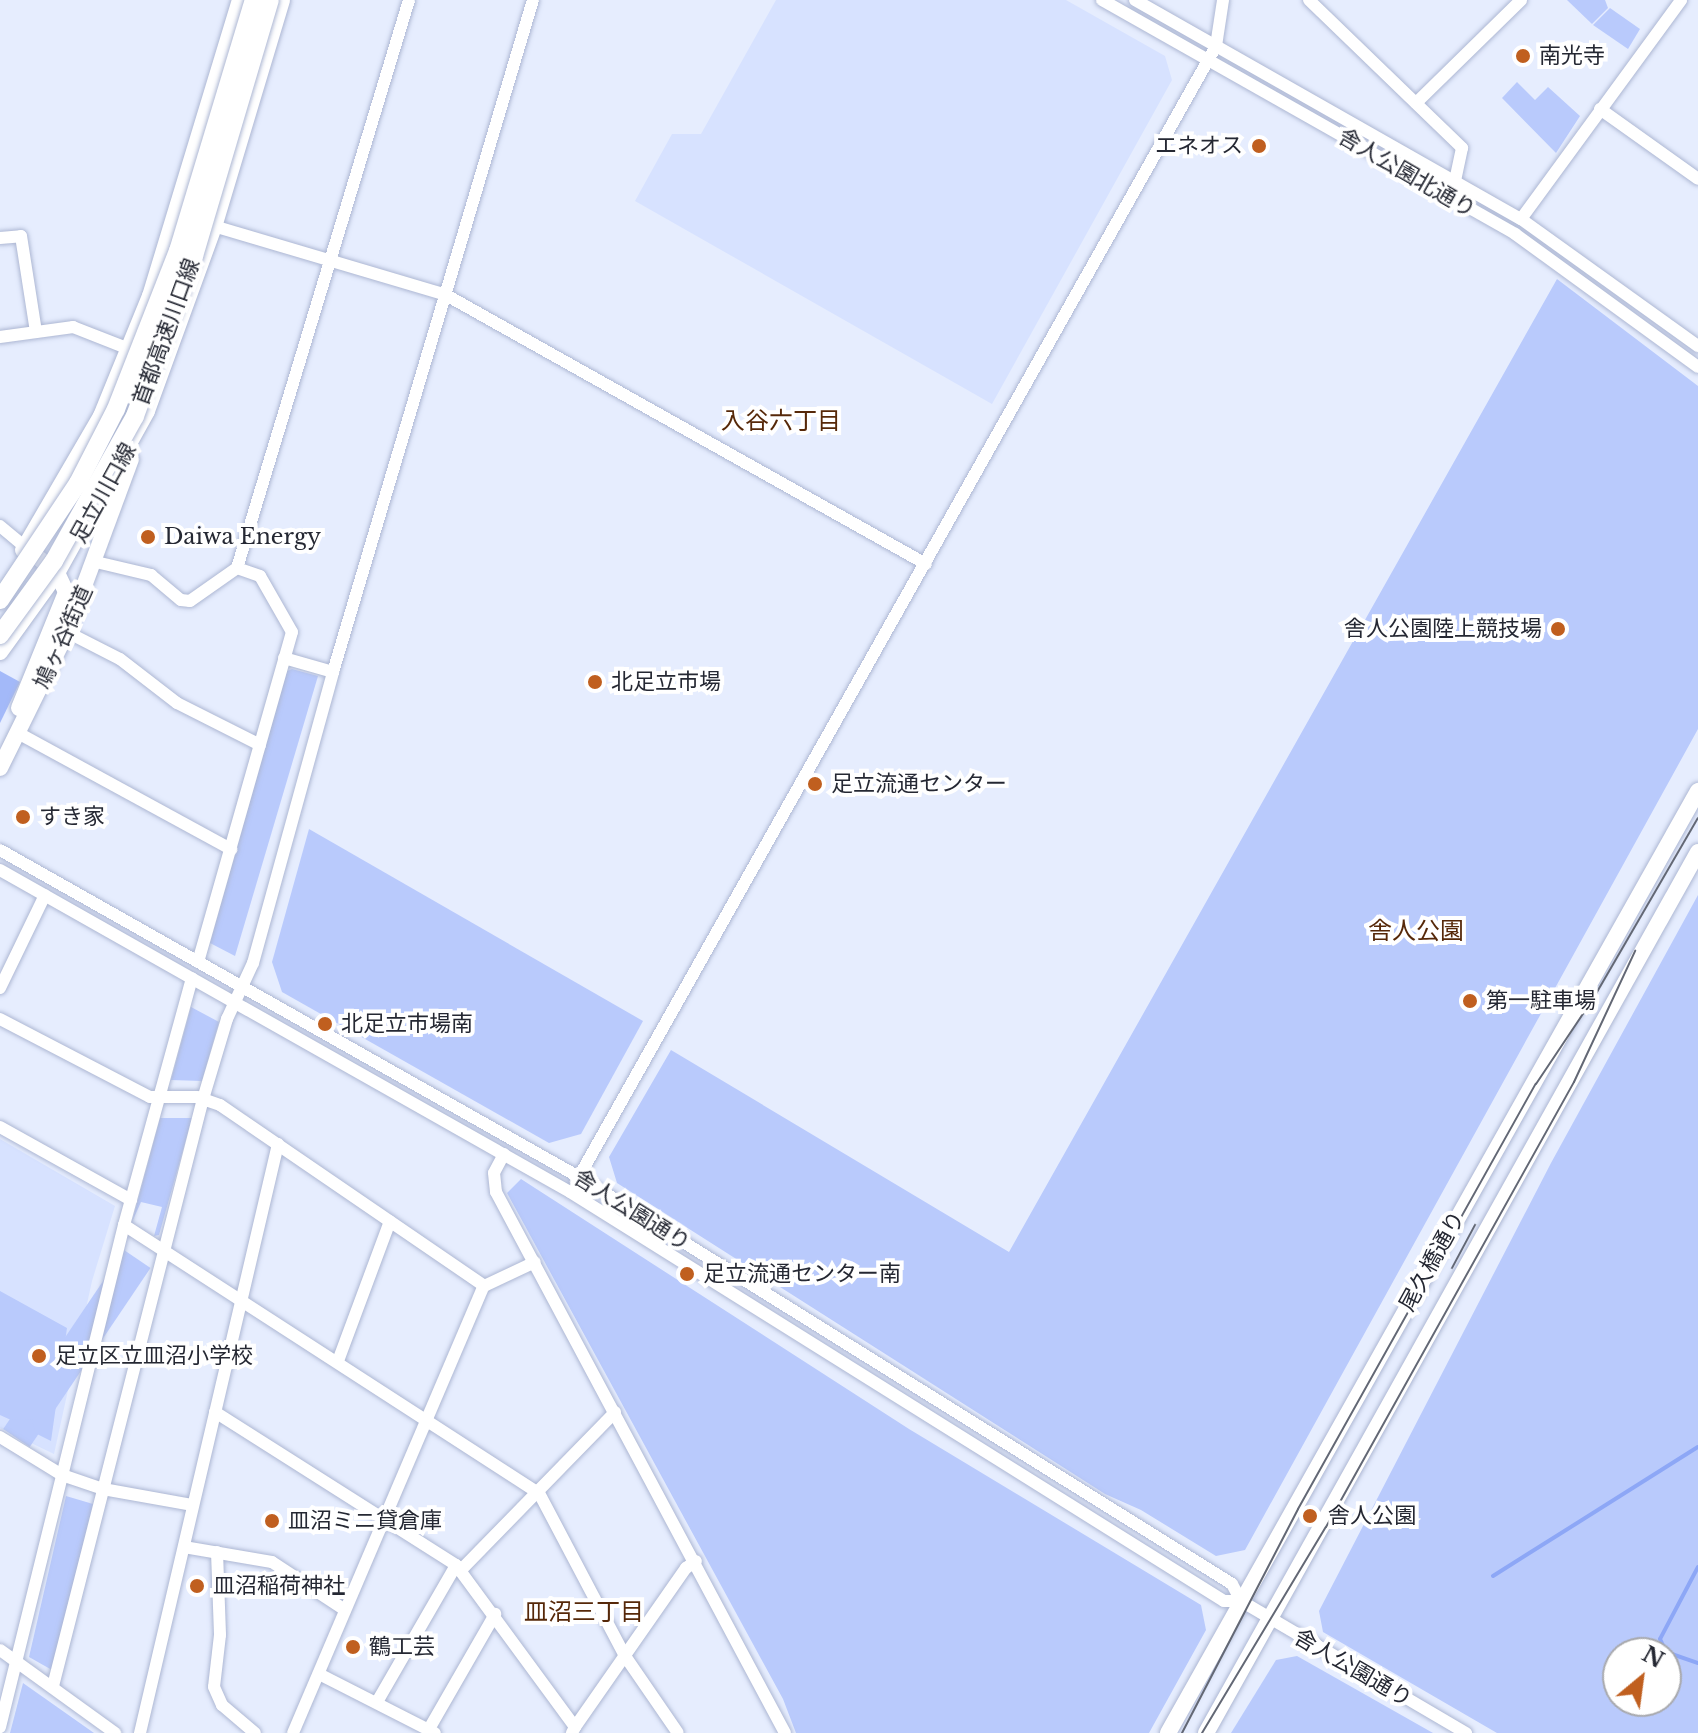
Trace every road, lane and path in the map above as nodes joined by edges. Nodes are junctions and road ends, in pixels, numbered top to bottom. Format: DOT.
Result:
graph roads {
  1 [pos="240,0"];
  2 [pos="254,0"];
  3 [pos="270,0"];
  4 [pos="282,0"];
  5 [pos="409,0"];
  6 [pos="533,0"];
  7 [pos="1102,0"];
  8 [pos="1135,0"];
  9 [pos="1223,0"];
  10 [pos="1309,0"];
  11 [pos="1521,0"];
  12 [pos="1677,1"];
  13 [pos="1216,46"];
  14 [pos="1208,60"];
  15 [pos="1416,103"];
  16 [pos="1600,109"];
  17 [pos="1698,179"];
  18 [pos="1455,181"];
  19 [pos="178,216"];
  20 [pos="1521,219"];
  21 [pos="214,227"];
  22 [pos="0,238"];
  23 [pos="331,259"];
  24 [pos="446,295"];
  25 [pos="36,332"];
  26 [pos="0,337"];
  27 [pos="1698,346"];
  28 [pos="129,349"];
  29 [pos="1698,367"];
  30 [pos="147,411"];
  31 [pos="0,526"];
  32 [pos="25,547"];
  33 [pos="96,562"];
  34 [pos="926,564"];
  35 [pos="237,568"];
  36 [pos="57,573"];
  37 [pos="0,584"];
  38 [pos="0,600"];
  39 [pos="67,632"];
  40 [pos="0,635"];
  41 [pos="0,652"];
  42 [pos="284,658"];
  43 [pos="333,672"];
  44 [pos="18,733"];
  45 [pos="260,745"];
  46 [pos="0,750"];
  47 [pos="0,768"];
  48 [pos="1698,791"];
  49 [pos="231,849"];
  50 [pos="0,850"];
  51 [pos="1698,852"];
  52 [pos="0,870"];
  53 [pos="45,895"];
  54 [pos="198,962"];
  55 [pos="192,978"];
  56 [pos="0,988"];
  57 [pos="244,988"];
  58 [pos="236,1003"];
  59 [pos="0,1019"];
  60 [pos="158,1098"];
  61 [pos="203,1099"];
  62 [pos="0,1127"];
  63 [pos="278,1144"];
  64 [pos="504,1154"];
  65 [pos="579,1177"];
  66 [pos="570,1192"];
  67 [pos="131,1200"];
  68 [pos="390,1221"];
  69 [pos="124,1225"];
  70 [pos="162,1249"];
  71 [pos="535,1262"];
  72 [pos="484,1286"];
  73 [pos="243,1300"];
  74 [pos="338,1361"];
  75 [pos="215,1412"];
  76 [pos="615,1412"];
  77 [pos="427,1419"];
  78 [pos="0,1437"];
  79 [pos="62,1475"];
  80 [pos="103,1489"];
  81 [pos="539,1493"];
  82 [pos="192,1505"];
  83 [pos="385,1519"];
  84 [pos="184,1547"];
  85 [pos="217,1552"];
  86 [pos="696,1561"];
  87 [pos="458,1568"];
  88 [pos="1241,1601"];
  89 [pos="345,1610"];
  90 [pos="495,1614"];
  91 [pos="1273,1621"];
  92 [pos="0,1650"];
  93 [pos="625,1656"];
  94 [pos="17,1661"];
  95 [pos="319,1674"];
  96 [pos="53,1686"];
  97 [pos="377,1702"];
  98 [pos="0,1727"];
  99 [pos="779,1729"];
  100 [pos="573,1730"];
  101 [pos="432,1731"];
  102 [pos="115,1733"];
  103 [pos="140,1733"];
  104 [pos="255,1733"];
  105 [pos="293,1733"];
  106 [pos="678,1733"];
  107 [pos="1168,1733"];
  108 [pos="1206,1733"];
  109 [pos="1466,1733"];
  1 -- 19 [label="main road, 足立川口線"];
  2 -- 38 [label="highway, 首都高速川口線, bridge"];
  3 -- 40 [label="highway, 首都高速川口線, bridge"];
  4 -- 21 [label="main road, 足立川口線"];
  5 -- 23 [label="street"];
  6 -- 24 [label="street"];
  7 -- 14 [label="street, 舎人公園北通り"];
  8 -- 13 [label="street, 舎人公園北通り"];
  9 -- 13 [label="street"];
  10 -- 15 [label="street"];
  11 -- 15 [label="street"];
  12 -- 16 [label="street"];
  13 -- 14 [label="street"];
  13 -- 18 [label="street, 舎人公園北通り"];
  14 -- 29 [label="street, 舎人公園北通り"];
  14 -- 34 [label="street"];
  15 -- 18 [label="street"];
  16 -- 17 [label="street"];
  16 -- 20 [label="street"];
  18 -- 20 [label="street, 舎人公園北通り"];
  19 -- 21 [label="street"];
  19 -- 28 [label="main road, 足立川口線"];
  20 -- 27 [label="street, 舎人公園北通り"];
  21 -- 23 [label="street"];
  21 -- 30 [label="main road, 足立川口線"];
  22 -- 25 [label="street"];
  23 -- 24 [label="street"];
  23 -- 35 [label="street"];
  24 -- 34 [label="street"];
  24 -- 43 [label="street"];
  25 -- 26 [label="street"];
  25 -- 28 [label="street"];
  28 -- 32 [label="main road, 足立川口線"];
  30 -- 33 [label="main road, 鳩ヶ谷街道"];
  30 -- 36 [label="main road, 足立川口線"];
  31 -- 32 [label="street"];
  32 -- 36 [label="main road, 鳩ヶ谷街道"];
  32 -- 37 [label="main road, 足立川口線"];
  33 -- 35 [label="street"];
  33 -- 39 [label="main road, 鳩ヶ谷街道"];
  34 -- 65 [label="street"];
  35 -- 42 [label="street"];
  36 -- 41 [label="main road, 足立川口線"];
  36 -- 46 [label="main road, 鳩ヶ谷街道"];
  39 -- 44 [label="main road, 鳩ヶ谷街道"];
  39 -- 45 [label="street"];
  42 -- 43 [label="street"];
  42 -- 45 [label="street"];
  43 -- 57 [label="street"];
  44 -- 47 [label="main road, 鳩ヶ谷街道"];
  44 -- 49 [label="street"];
  45 -- 49 [label="street"];
  48 -- 88 [label="main road, 尾久橋通り"];
  49 -- 54 [label="street"];
  50 -- 54 [label="street, 舎人公園通り"];
  51 -- 91 [label="main road, 尾久橋通り"];
  52 -- 53 [label="street, 舎人公園通り"];
  53 -- 55 [label="street, 舎人公園通り"];
  53 -- 56 [label="street"];
  54 -- 57 [label="street, 舎人公園通り"];
  55 -- 58 [label="street, 舎人公園通り"];
  55 -- 60 [label="street"];
  57 -- 58 [label="street"];
  57 -- 65 [label="street, 舎人公園通り"];
  58 -- 61 [label="street"];
  58 -- 64 [label="street, 舎人公園通り"];
  59 -- 60 [label="street"];
  60 -- 61 [label="street"];
  60 -- 67 [label="street"];
  61 -- 63 [label="street"];
  61 -- 70 [label="street"];
  62 -- 67 [label="street"];
  63 -- 68 [label="street"];
  63 -- 73 [label="street"];
  64 -- 66 [label="street, 舎人公園通り"];
  64 -- 71 [label="street"];
  65 -- 66 [label="street"];
  65 -- 88 [label="street, 舎人公園通り"];
  66 -- 88 [label="street, 舎人公園通り"];
  67 -- 69 [label="street"];
  68 -- 72 [label="street"];
  68 -- 74 [label="street"];
  69 -- 70 [label="street"];
  69 -- 79 [label="street"];
  70 -- 73 [label="street"];
  70 -- 80 [label="street"];
  71 -- 72 [label="street"];
  71 -- 76 [label="street"];
  72 -- 77 [label="street"];
  73 -- 74 [label="street"];
  73 -- 75 [label="street"];
  74 -- 77 [label="street"];
  75 -- 82 [label="street"];
  75 -- 83 [label="street"];
  76 -- 81 [label="street"];
  76 -- 86 [label="street"];
  77 -- 81 [label="street"];
  77 -- 83 [label="street"];
  78 -- 79 [label="street"];
  79 -- 80 [label="street"];
  79 -- 94 [label="street"];
  80 -- 82 [label="street"];
  80 -- 96 [label="street"];
  81 -- 87 [label="street"];
  81 -- 93 [label="street"];
  82 -- 84 [label="street"];
  83 -- 87 [label="street"];
  83 -- 89 [label="street"];
  84 -- 85 [label="street"];
  84 -- 103 [label="street"];
  85 -- 89 [label="street"];
  85 -- 104 [label="street"];
  86 -- 93 [label="street"];
  86 -- 99 [label="street"];
  87 -- 90 [label="street"];
  87 -- 97 [label="street"];
  88 -- 91 [label="street, 舎人公園通り"];
  88 -- 107 [label="main road, 尾久橋通り"];
  89 -- 95 [label="street"];
  90 -- 100 [label="street"];
  90 -- 101 [label="street"];
  91 -- 108 [label="main road, 尾久橋通り"];
  91 -- 109 [label="street, 舎人公園通り"];
  92 -- 94 [label="street"];
  93 -- 100 [label="street"];
  93 -- 106 [label="street"];
  94 -- 96 [label="street"];
  94 -- 98 [label="street"];
  95 -- 97 [label="street"];
  95 -- 105 [label="street"];
  96 -- 102 [label="street"];
  97 -- 101 [label="street"];
}
